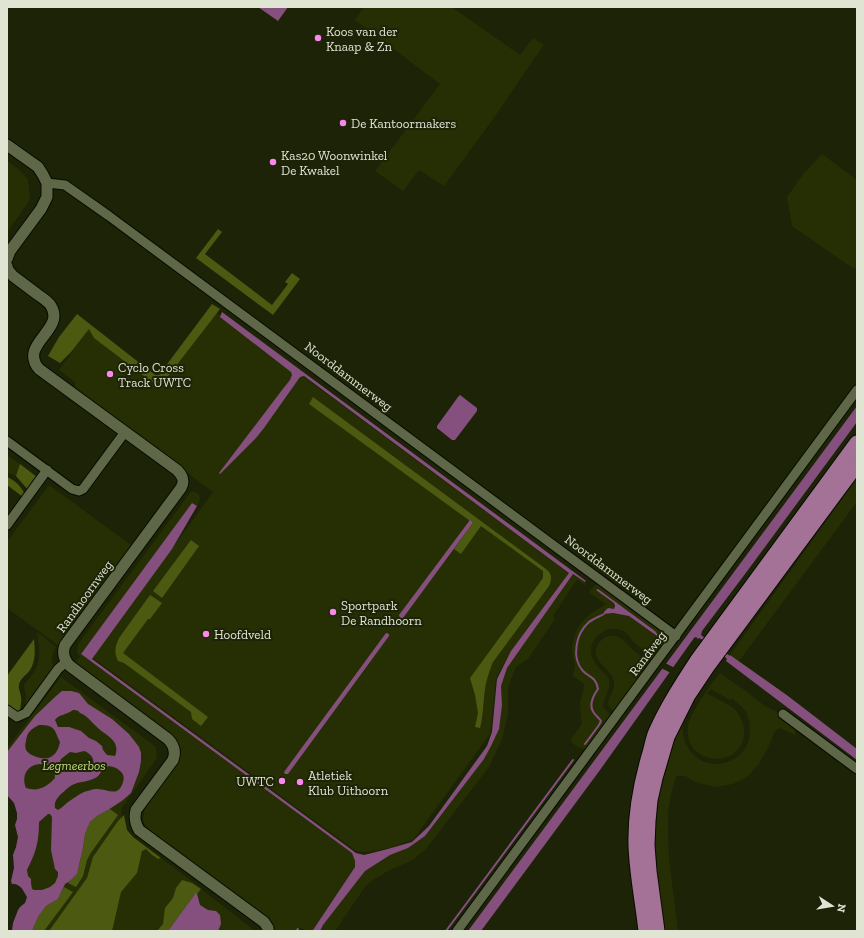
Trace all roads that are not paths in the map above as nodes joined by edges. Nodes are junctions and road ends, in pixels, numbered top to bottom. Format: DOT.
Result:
graph roads {
  1 [pos="7,145"];
  2 [pos="47,183"];
  3 [pos="7,259"];
  4 [pos="7,266"];
  5 [pos="857,390"];
  6 [pos="125,432"];
  7 [pos="7,441"];
  8 [pos="857,443"];
  9 [pos="857,464"];
  10 [pos="47,470"];
  11 [pos="7,525"];
  12 [pos="676,636"];
  13 [pos="66,662"];
  14 [pos="7,710"];
  15 [pos="783,714"];
  16 [pos="857,769"];
  17 [pos="268,931"];
  18 [pos="457,931"];
  19 [pos="646,931"];
  20 [pos="657,931"];
  1 -- 2 [label="street"];
  2 -- 3 [label="street"];
  2 -- 12 [label="street, Noorddammerweg"];
  4 -- 6 [label="street, Randhoornweg"];
  5 -- 12 [label="street, Randweg"];
  6 -- 10 [label="street"];
  6 -- 13 [label="street, Randhoornweg"];
  7 -- 10 [label="street"];
  8 -- 19 [label="highway"];
  9 -- 20 [label="highway"];
  10 -- 11 [label="street"];
  12 -- 18 [label="street, Randweg"];
  13 -- 14 [label="street"];
  13 -- 17 [label="street"];
  15 -- 16 [label="street"];
}
